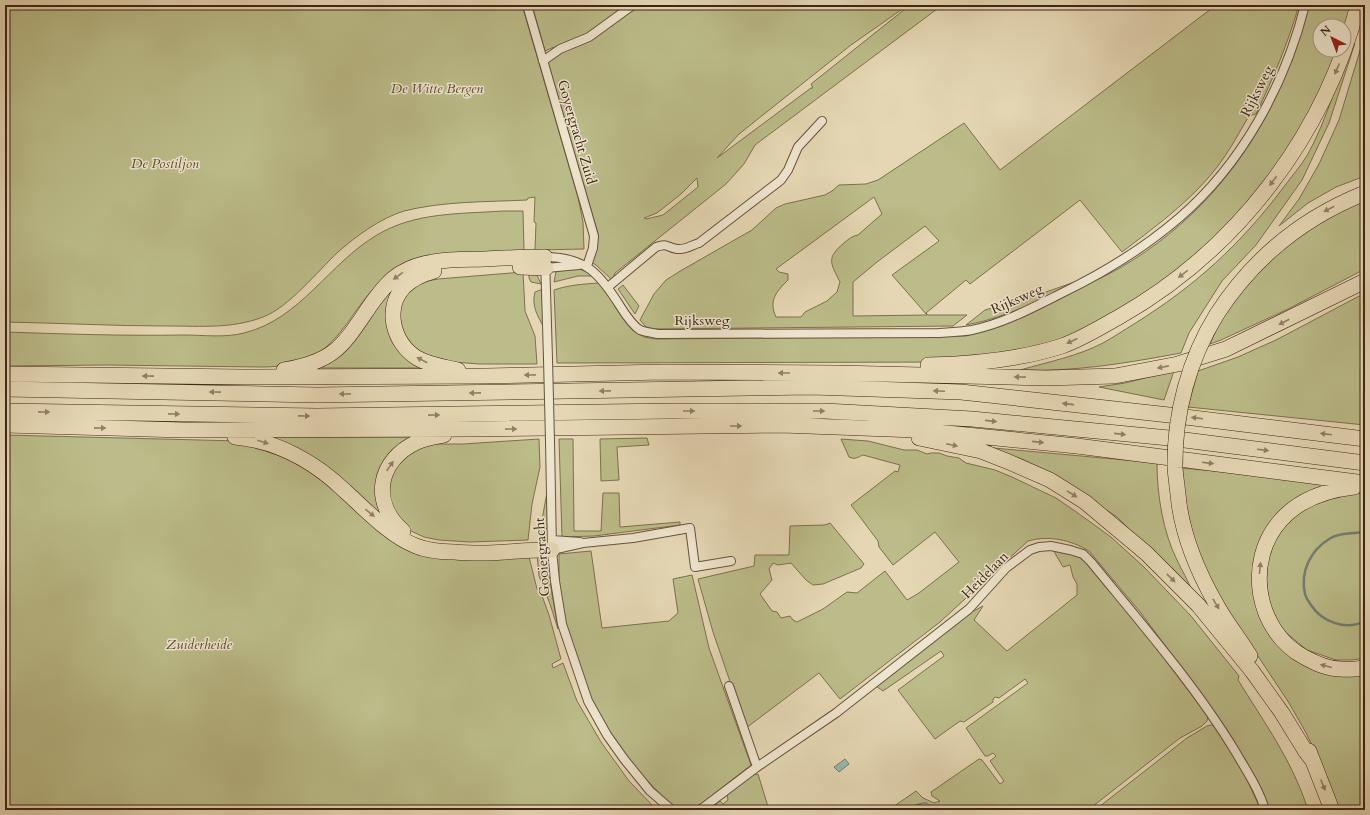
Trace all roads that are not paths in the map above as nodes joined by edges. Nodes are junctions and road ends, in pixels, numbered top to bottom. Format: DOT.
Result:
graph roads {
  1 [pos="527,5"];
  2 [pos="633,5"];
  3 [pos="1305,5"];
  4 [pos="1358,5"];
  5 [pos="543,62"];
  6 [pos="822,121"];
  7 [pos="1365,193"];
  8 [pos="546,263"];
  9 [pos="585,265"];
  10 [pos="1365,276"];
  11 [pos="1365,281"];
  12 [pos="609,289"];
  13 [pos="1318,304"];
  14 [pos="837,373"];
  15 [pos="5,374"];
  16 [pos="486,376"];
  17 [pos="243,377"];
  18 [pos="5,389"];
  19 [pos="5,411"];
  20 [pos="5,426"];
  21 [pos="873,428"];
  22 [pos="472,429"];
  23 [pos="183,430"];
  24 [pos="1365,439"];
  25 [pos="1365,463"];
  26 [pos="1365,484"];
  27 [pos="552,545"];
  28 [pos="731,561"];
  29 [pos="1365,668"];
  30 [pos="729,686"];
  31 [pos="1313,761"];
  32 [pos="757,767"];
  33 [pos="672,810"];
  34 [pos="700,810"];
  35 [pos="1265,810"];
  36 [pos="1332,810"];
  1 -- 5 [label="street, Goyergracht Zuid"];
  2 -- 5 [label="street"];
  3 -- 12 [label="street, Rijksweg"];
  4 -- 14 [label="highway, one-way"];
  5 -- 9 [label="street, Goyergracht Zuid"];
  6 -- 12 [label="street"];
  7 -- 31 [label="highway, one-way, bridge"];
  8 -- 9 [label="street"];
  16 -- 8 [label="highway, one-way"];
  8 -- 17 [label="highway, one-way"];
  8 -- 27 [label="street, Gooiergracht, bridge"];
  9 -- 12 [label="street"];
  10 -- 13 [label="highway"];
  11 -- 13 [label="highway"];
  13 -- 14 [label="highway, one-way"];
  14 -- 16 [label="highway, one-way"];
  17 -- 15 [label="highway, one-way"];
  16 -- 17 [label="highway"];
  24 -- 18 [label="highway, one-way"];
  19 -- 25 [label="highway, one-way"];
  20 -- 23 [label="highway, one-way"];
  22 -- 21 [label="highway, one-way"];
  21 -- 26 [label="highway, one-way"];
  21 -- 31 [label="highway, one-way"];
  22 -- 23 [label="highway"];
  27 -- 22 [label="highway, one-way"];
  23 -- 27 [label="highway, one-way"];
  29 -- 26 [label="highway, one-way"];
  27 -- 28 [label="street"];
  27 -- 33 [label="street, Gooiergracht"];
  30 -- 32 [label="street"];
  31 -- 36 [label="highway, one-way"];
  32 -- 34 [label="street"];
  32 -- 35 [label="street, Heidelaan"];
}
